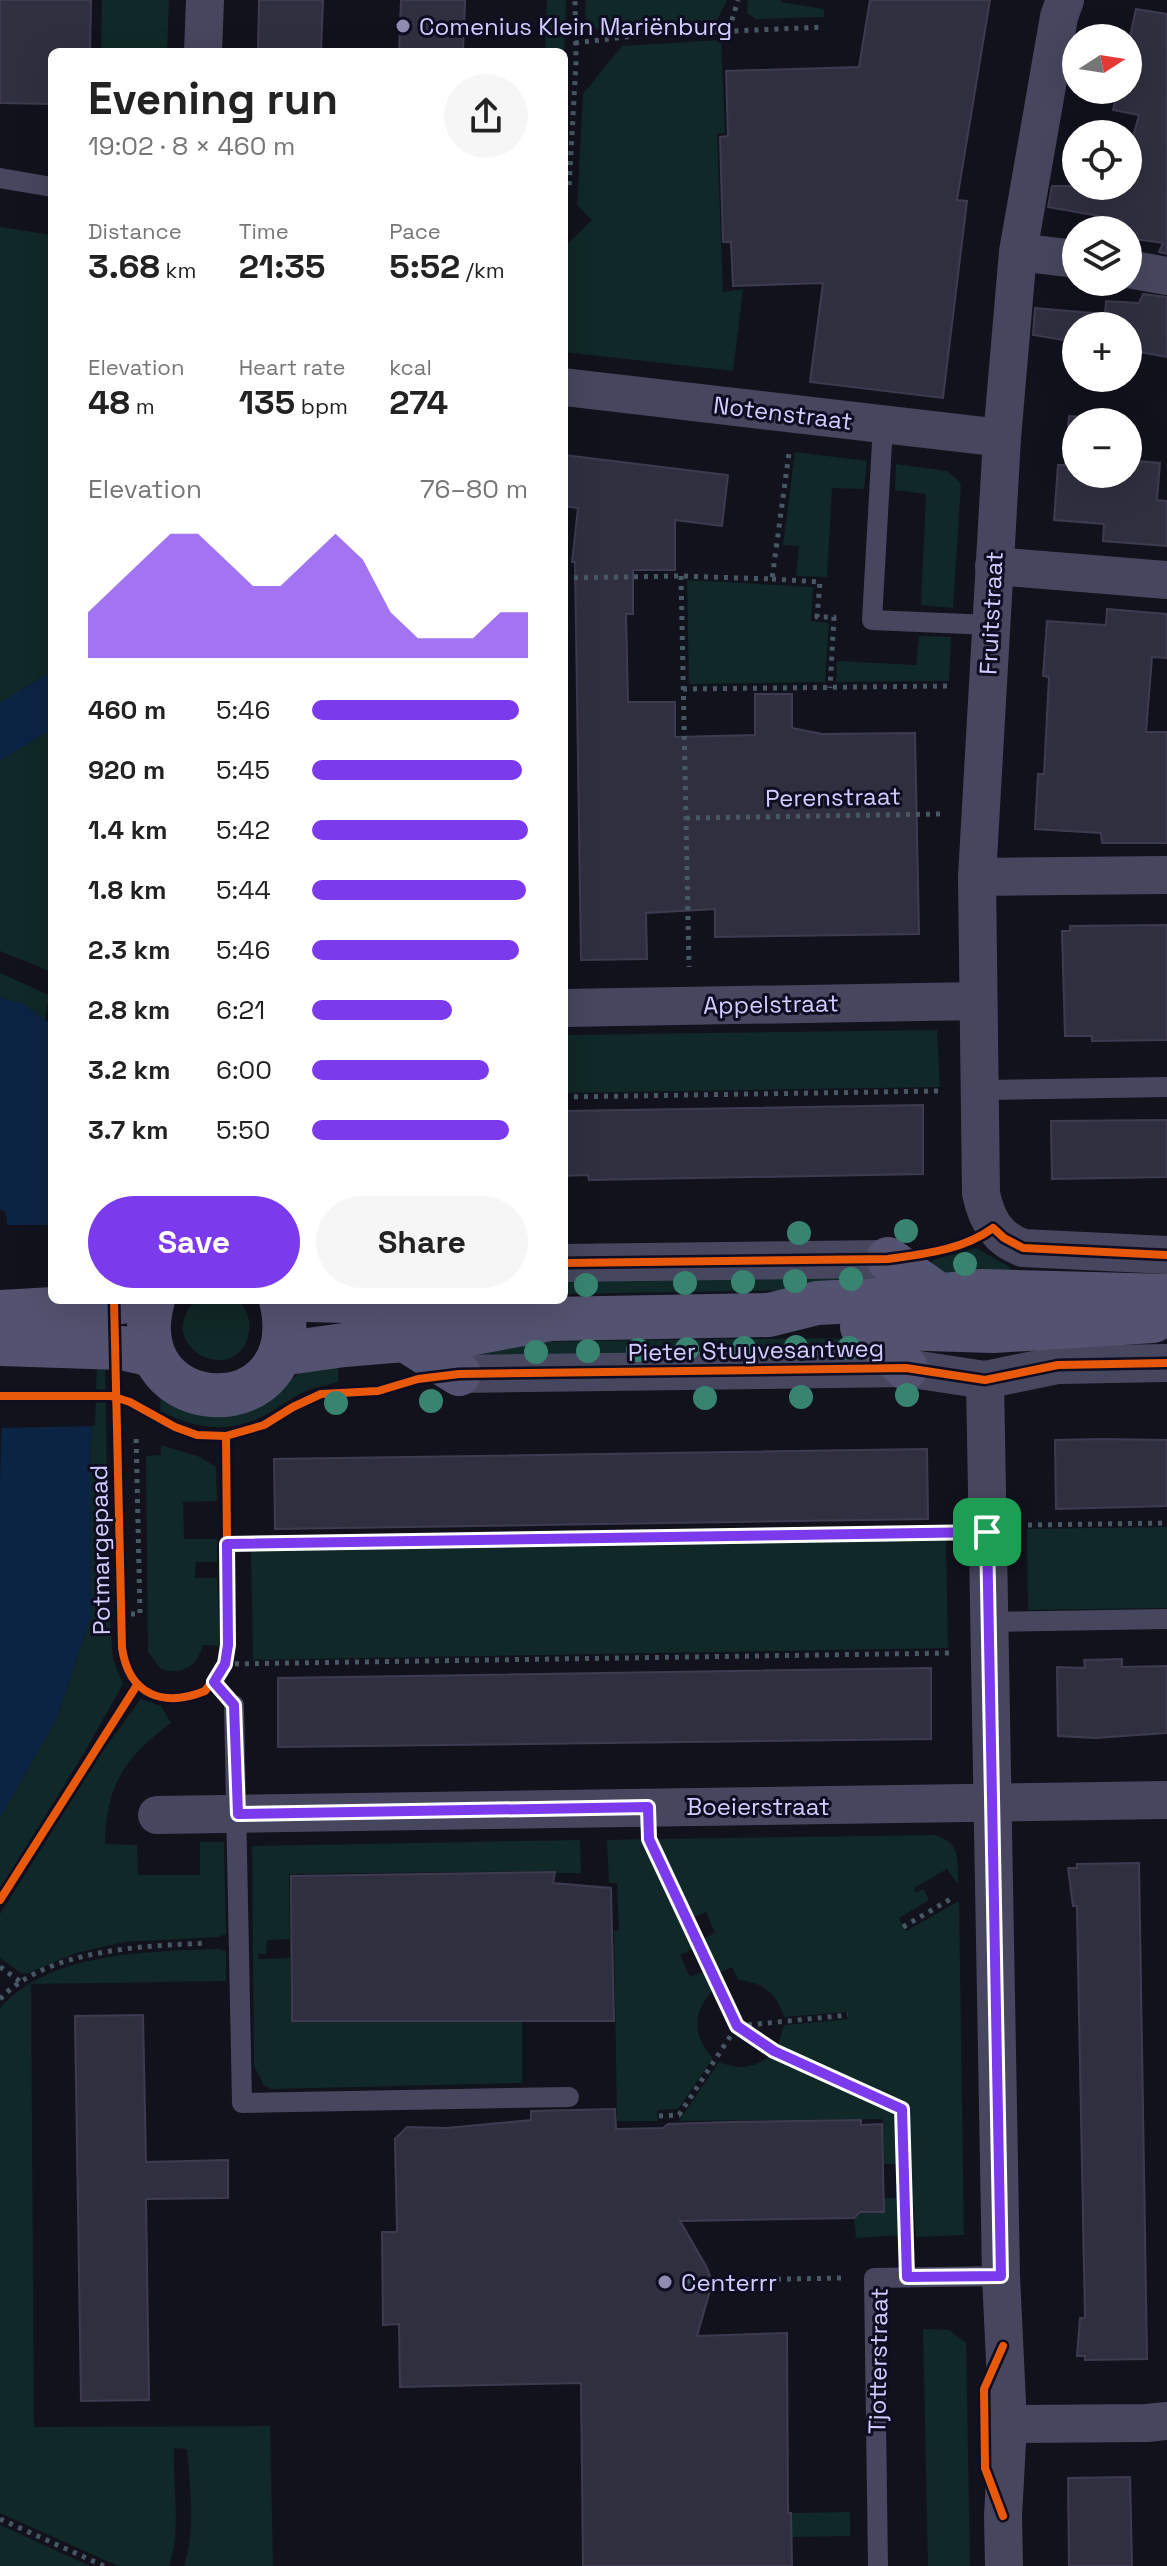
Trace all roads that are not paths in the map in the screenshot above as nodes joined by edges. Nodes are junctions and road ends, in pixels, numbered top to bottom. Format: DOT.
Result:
graph roads {
  1 [pos="205,0"];
  2 [pos="1065,0"];
  3 [pos="203,48"];
  4 [pos="0,178"];
  5 [pos="48,186"];
  6 [pos="1018,252"];
  7 [pos="1062,257"];
  8 [pos="1142,272"];
  9 [pos="1167,276"];
  10 [pos="568,387"];
  11 [pos="883,425"];
  12 [pos="1002,438"];
  13 [pos="994,566"];
  14 [pos="1167,580"];
  15 [pos="991,625"];
  16 [pos="1167,875"];
  17 [pos="977,877"];
  18 [pos="978,1001"];
  19 [pos="568,1008"];
  20 [pos="1167,1087"];
  21 [pos="979,1090"];
  22 [pos="1167,1255"];
  23 [pos="888,1259"];
  24 [pos="568,1263"];
  25 [pos="939,1295"];
  26 [pos="1167,1296"];
  27 [pos="12,1304"];
  28 [pos="108,1304"];
  29 [pos="152,1304"];
  30 [pos="282,1304"];
  31 [pos="334,1304"];
  32 [pos="402,1314"];
  33 [pos="769,1315"];
  34 [pos="1167,1321"];
  35 [pos="864,1327"];
  36 [pos="0,1344"];
  37 [pos="280,1354"];
  38 [pos="150,1357"];
  39 [pos="1167,1363"];
  40 [pos="906,1368"];
  41 [pos="459,1374"];
  42 [pos="985,1380"];
  43 [pos="1167,1619"];
  44 [pos="989,1637"];
  45 [pos="234,1705"];
  46 [pos="1167,1800"];
  47 [pos="992,1804"];
  48 [pos="238,1814"];
  49 [pos="157,1815"];
  50 [pos="569,2097"];
  51 [pos="1001,2276"];
  52 [pos="1167,2421"];
  53 [pos="1008,2424"];
  54 [pos="878,2566"];
  55 [pos="1004,2566"];
  1 -- 3 [label="street"];
  2 -- 6 [label="street, Fruitstraat"];
  4 -- 5 [label="lane"];
  6 -- 7 [label="street"];
  6 -- 12 [label="street, Fruitstraat"];
  8 -- 9 [label="street"];
  10 -- 11 [label="street, Notenstraat"];
  11 -- 12 [label="street, Notenstraat"];
  11 -- 15 [label="lane"];
  12 -- 13 [label="street, Fruitstraat"];
  13 -- 14 [label="street"];
  13 -- 15 [label="street, Fruitstraat"];
  15 -- 17 [label="street, Fruitstraat"];
  16 -- 17 [label="street"];
  17 -- 18 [label="street, Fruitstraat"];
  18 -- 19 [label="street, Appelstraat"];
  18 -- 21 [label="street, Fruitstraat"];
  20 -- 21 [label="lane"];
  21 -- 22 [label="street, Fruitstraat"];
  23 -- 24 [label="street"];
  23 -- 25 [label="main road"];
  25 -- 26 [label="main road, Pieter Stuyvesantweg"];
  25 -- 33 [label="main road, Pieter Stuyvesantweg"];
  27 -- 28 [label="main road, bridge"];
  29 -- 38 [label="main road"];
  30 -- 37 [label="main road"];
  31 -- 32 [label="main road, Pieter Stuyvesantweg"];
  32 -- 33 [label="main road, Pieter Stuyvesantweg"];
  32 -- 37 [label="main road, Pieter Stuyvesantweg"];
  32 -- 41 [label="main road"];
  33 -- 35 [label="main road, Pieter Stuyvesantweg"];
  34 -- 35 [label="main road, Pieter Stuyvesantweg"];
  35 -- 40 [label="main road"];
  36 -- 38 [label="main road, bridge"];
  37 -- 38 [label="main road"];
  39 -- 42 [label="street, Pieter Stuyvesantweg"];
  40 -- 41 [label="street, Pieter Stuyvesantweg"];
  40 -- 42 [label="street, Pieter Stuyvesantweg"];
  42 -- 44 [label="street"];
  43 -- 44 [label="lane"];
  44 -- 47 [label="street"];
  45 -- 48 [label="lane"];
  46 -- 47 [label="street, Boeierstraat"];
  47 -- 48 [label="street, Boeierstraat"];
  47 -- 51 [label="street"];
  48 -- 49 [label="street, Boeierstraat"];
  48 -- 50 [label="lane"];
  51 -- 53 [label="street"];
  51 -- 54 [label="lane, Tjotterstraat"];
  52 -- 53 [label="street"];
  53 -- 55 [label="street"];
}
